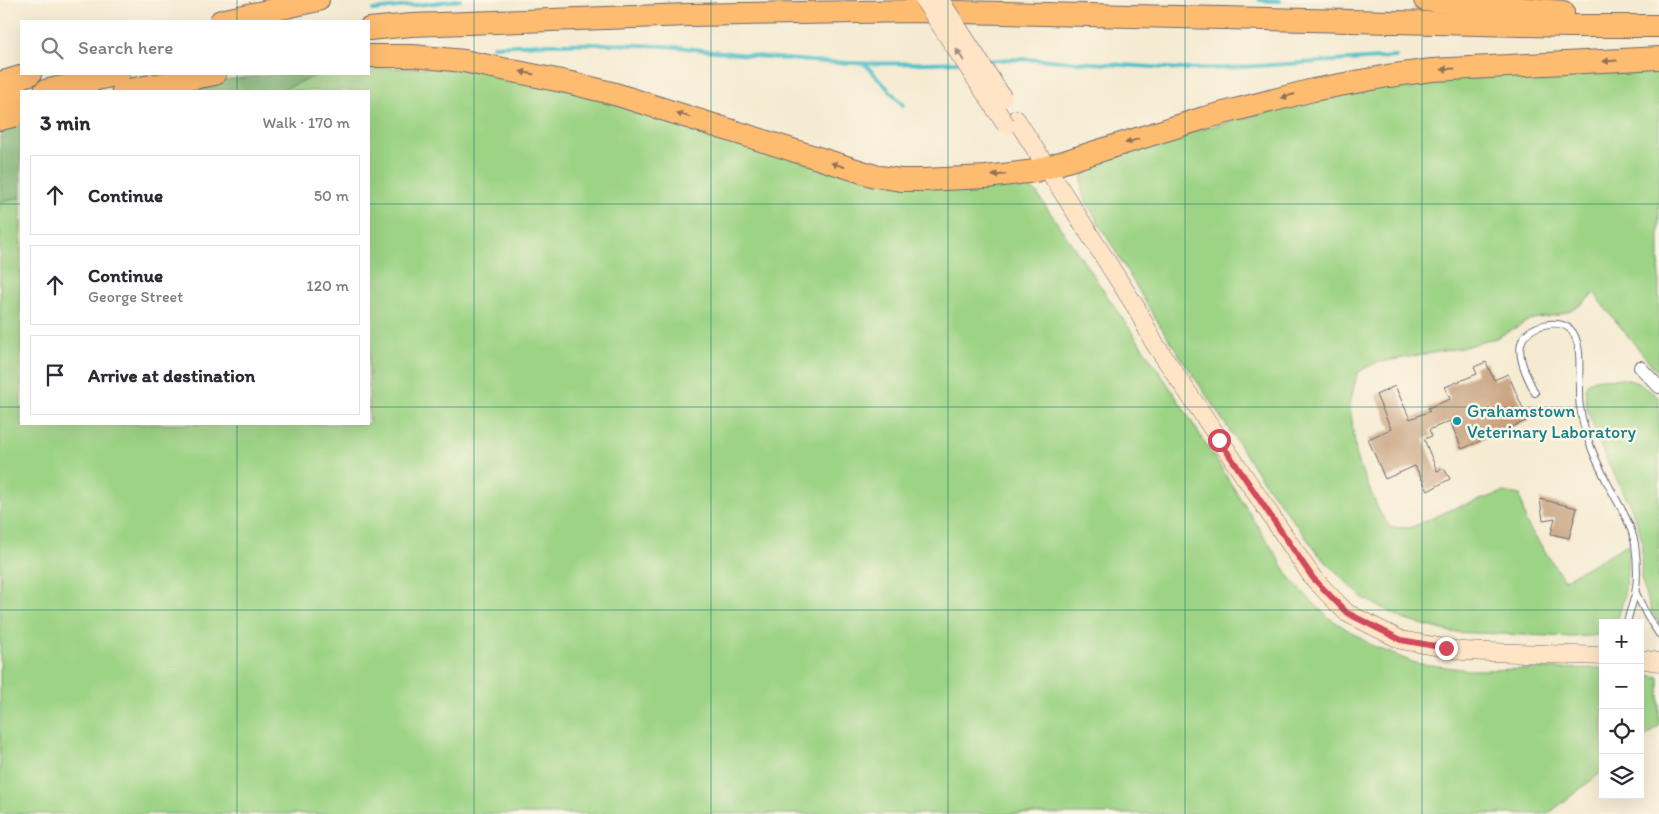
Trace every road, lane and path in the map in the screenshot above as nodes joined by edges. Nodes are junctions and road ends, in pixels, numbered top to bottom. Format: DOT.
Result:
graph roads {
  1 [pos="318,0"];
  2 [pos="924,0"];
  3 [pos="940,0"];
  4 [pos="1425,0"];
  5 [pos="226,20"];
  6 [pos="1659,20"];
  7 [pos="1659,26"];
  8 [pos="370,29"];
  9 [pos="370,56"];
  10 [pos="1659,58"];
  11 [pos="27,75"];
  12 [pos="115,75"];
  13 [pos="210,75"];
  14 [pos="0,83"];
  15 [pos="49,90"];
  16 [pos="128,90"];
  17 [pos="20,97"];
  18 [pos="0,102"];
  19 [pos="20,114"];
  20 [pos="0,119"];
  21 [pos="1011,122"];
  22 [pos="1041,170"];
  23 [pos="1640,368"];
  24 [pos="1659,387"];
  25 [pos="1535,393"];
  26 [pos="1636,593"];
  27 [pos="1628,619"];
  28 [pos="1659,634"];
  29 [pos="1599,656"];
  30 [pos="1644,660"];
  31 [pos="1659,662"];
  1 -- 5 [label="highway"];
  21 -- 2 [label="main road, one-way, bridge"];
  3 -- 21 [label="main road, bridge"];
  4 -- 6 [label="highway"];
  7 -- 8 [label="highway"];
  22 -- 9 [label="highway, one-way"];
  10 -- 22 [label="highway, one-way"];
  11 -- 14 [label="highway"];
  12 -- 15 [label="highway"];
  13 -- 16 [label="highway"];
  17 -- 18 [label="highway"];
  19 -- 20 [label="highway"];
  21 -- 22 [label="main road"];
  22 -- 29 [label="main road"];
  23 -- 24 [label="street"];
  25 -- 26 [label="lane"];
  26 -- 27 [label="lane"];
  26 -- 28 [label="lane"];
  30 -- 31 [label="main road"];
}
